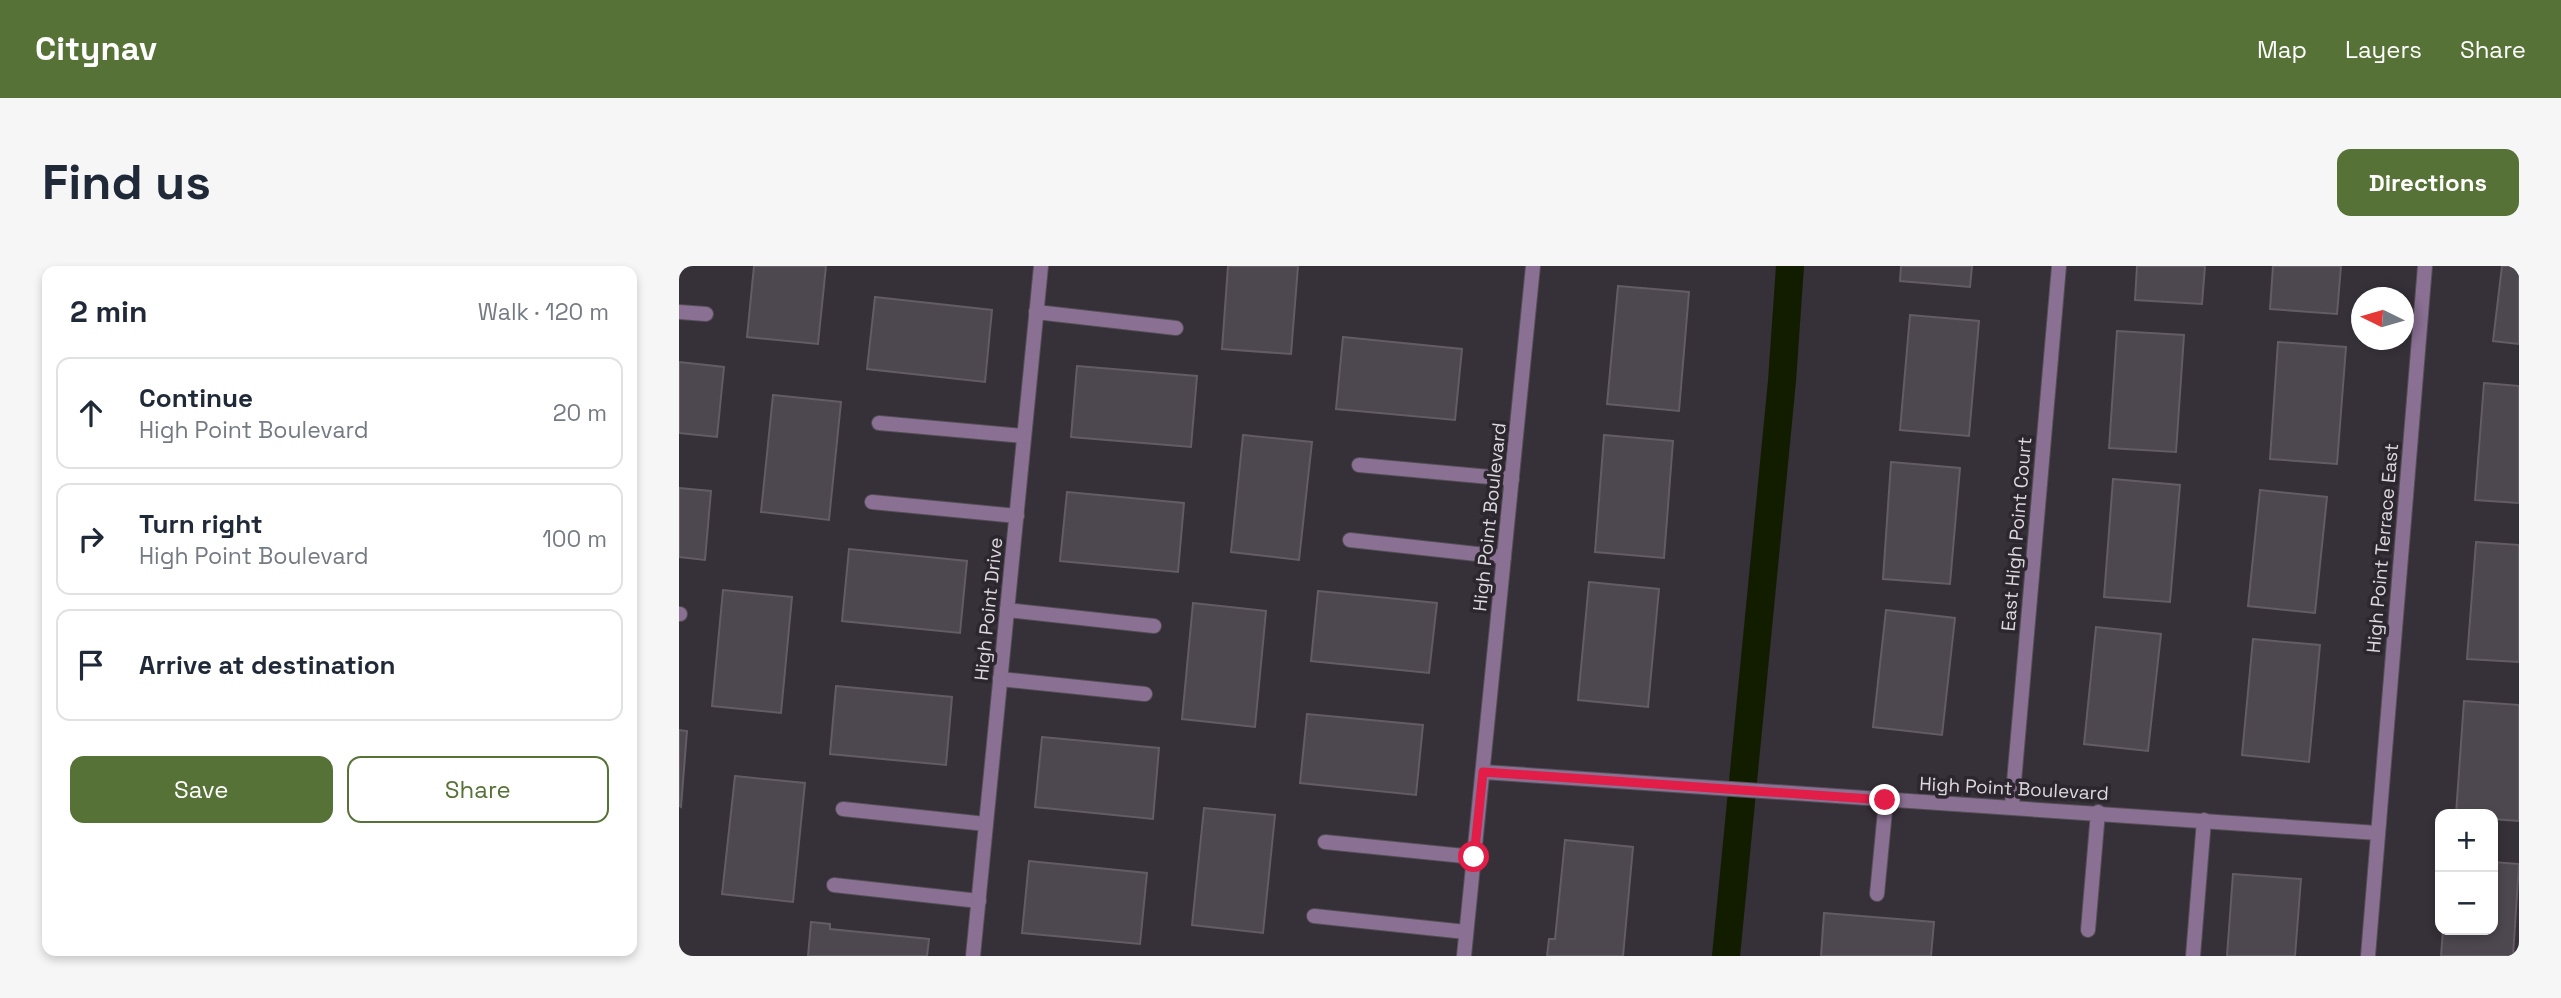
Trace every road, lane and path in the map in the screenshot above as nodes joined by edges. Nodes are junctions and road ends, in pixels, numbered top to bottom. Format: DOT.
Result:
graph roads {
  1 [pos="1041,266"];
  2 [pos="1533,266"];
  3 [pos="2059,266"];
  4 [pos="2425,266"];
  5 [pos="679,312"];
  6 [pos="1036,312"];
  7 [pos="706,314"];
  8 [pos="1176,328"];
  9 [pos="879,423"];
  10 [pos="1024,436"];
  11 [pos="1360,465"];
  12 [pos="1512,479"];
  13 [pos="872,502"];
  14 [pos="1017,516"];
  15 [pos="1350,540"];
  16 [pos="1504,557"];
  17 [pos="1007,610"];
  18 [pos="1154,626"];
  19 [pos="1000,679"];
  20 [pos="1145,694"];
  21 [pos="1483,772"];
  22 [pos="1885,800"];
  23 [pos="2012,805"];
  24 [pos="843,809"];
  25 [pos="2098,812"];
  26 [pos="2204,820"];
  27 [pos="986,824"];
  28 [pos="2378,833"];
  29 [pos="1325,842"];
  30 [pos="1474,857"];
  31 [pos="834,885"];
  32 [pos="1877,894"];
  33 [pos="979,901"];
  34 [pos="1314,916"];
  35 [pos="2088,930"];
  36 [pos="1466,932"];
  37 [pos="973,956"];
  38 [pos="1464,956"];
  39 [pos="2193,956"];
  40 [pos="2368,956"];
  1 -- 6 [label="street, High Point Drive"];
  2 -- 12 [label="street, High Point Boulevard"];
  3 -- 23 [label="street, East High Point Court"];
  4 -- 28 [label="street, High Point Terrace East"];
  5 -- 7 [label="street"];
  6 -- 8 [label="street"];
  6 -- 10 [label="street, High Point Drive"];
  9 -- 10 [label="street"];
  10 -- 14 [label="street, High Point Drive"];
  11 -- 12 [label="street"];
  12 -- 16 [label="street, High Point Boulevard"];
  13 -- 14 [label="street"];
  14 -- 17 [label="street, High Point Drive"];
  15 -- 16 [label="street"];
  16 -- 21 [label="street, High Point Boulevard"];
  17 -- 18 [label="street"];
  17 -- 19 [label="street, High Point Drive"];
  19 -- 20 [label="street"];
  19 -- 27 [label="street, High Point Drive"];
  21 -- 22 [label="street, High Point Boulevard"];
  21 -- 30 [label="street, High Point Boulevard"];
  22 -- 23 [label="street, High Point Boulevard"];
  22 -- 32 [label="street"];
  23 -- 25 [label="street, High Point Boulevard"];
  24 -- 27 [label="street"];
  25 -- 26 [label="street, High Point Boulevard"];
  25 -- 35 [label="street"];
  26 -- 28 [label="street, High Point Boulevard"];
  26 -- 39 [label="street"];
  27 -- 33 [label="street, High Point Drive"];
  28 -- 40 [label="street"];
  29 -- 30 [label="street"];
  30 -- 36 [label="street, High Point Boulevard"];
  31 -- 33 [label="street"];
  33 -- 37 [label="street, High Point Drive"];
  34 -- 36 [label="street"];
  36 -- 38 [label="street, High Point Boulevard"];
}
